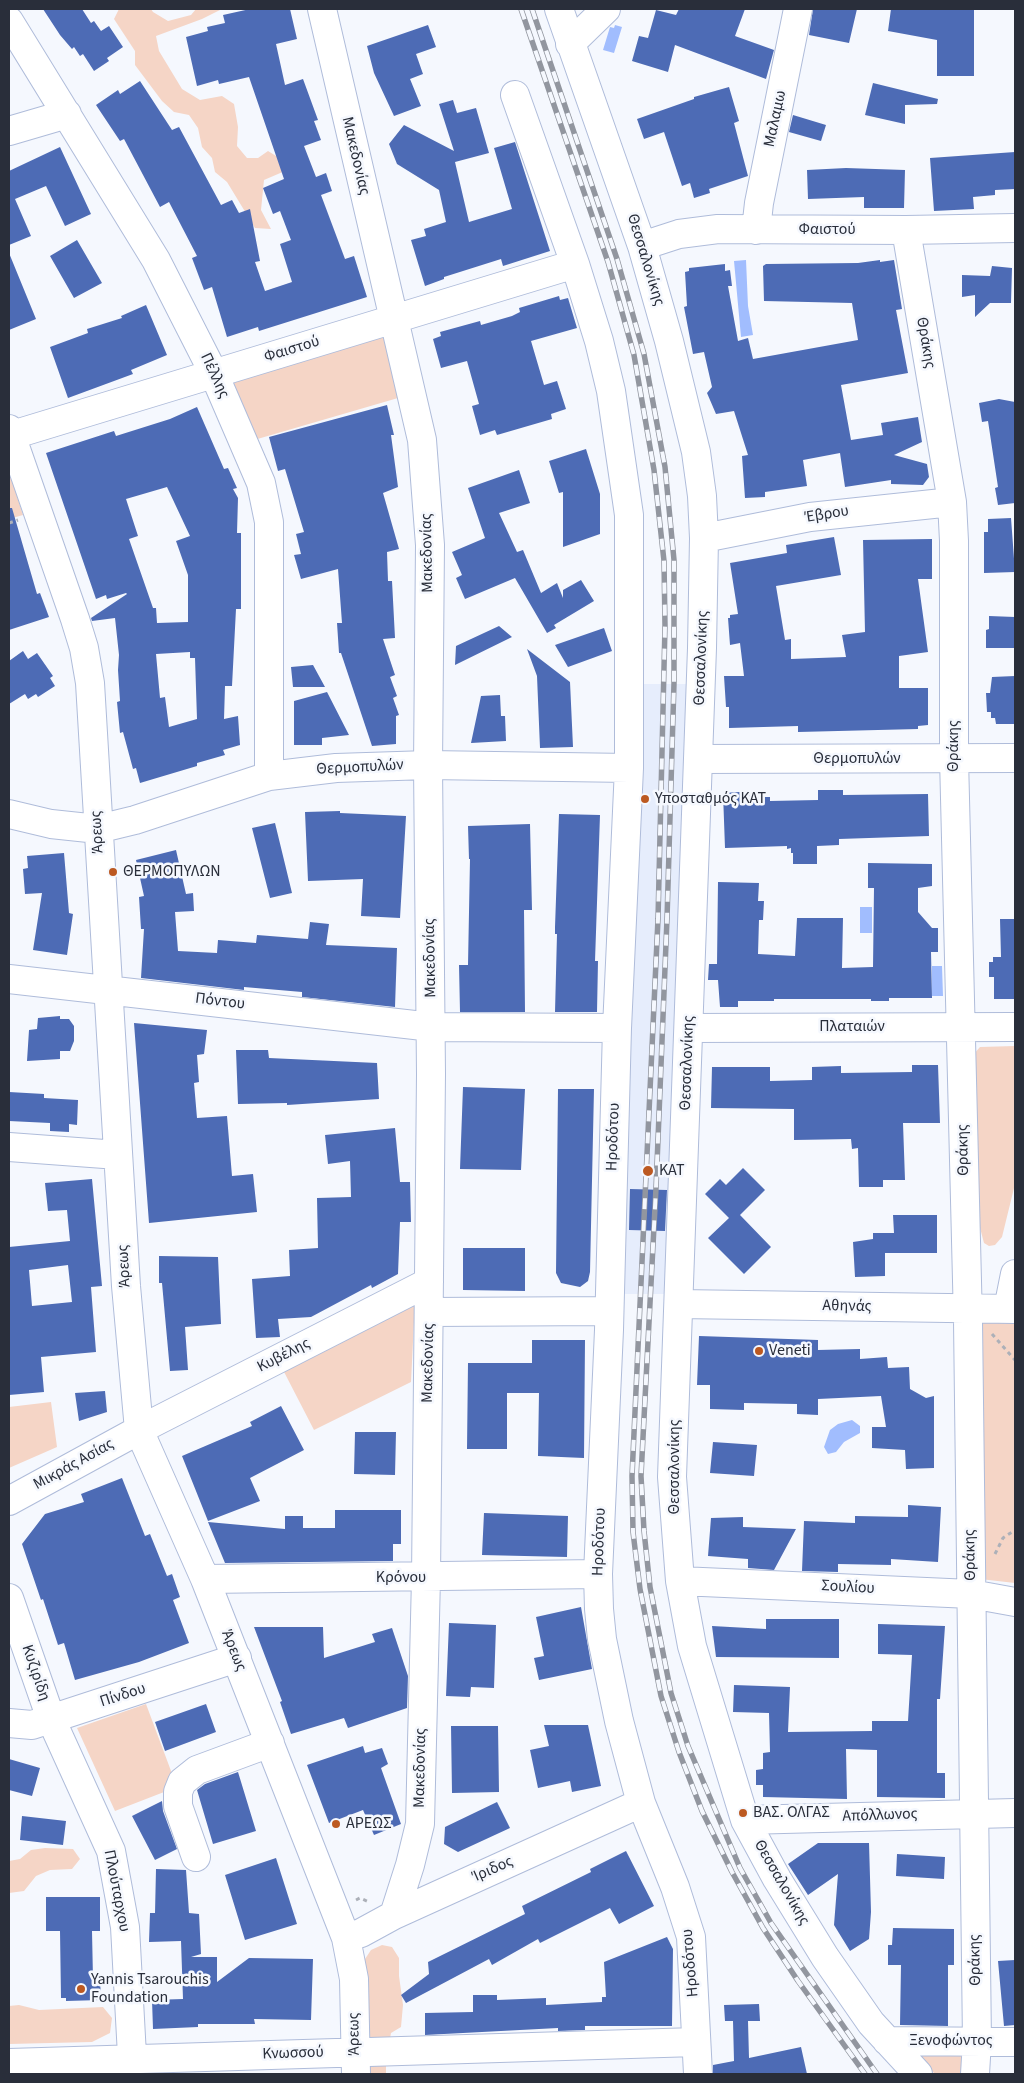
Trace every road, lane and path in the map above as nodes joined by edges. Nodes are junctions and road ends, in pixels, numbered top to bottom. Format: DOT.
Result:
graph roads {
  1 [pos="322,9"];
  2 [pos="559,9"];
  3 [pos="606,9"];
  4 [pos="798,9"];
  5 [pos="9,21"];
  6 [pos="570,44"];
  7 [pos="515,95"];
  8 [pos="67,114"];
  9 [pos="9,131"];
  10 [pos="1015,228"];
  11 [pos="756,230"];
  12 [pos="906,230"];
  13 [pos="642,246"];
  14 [pos="575,264"];
  15 [pos="393,319"];
  16 [pos="214,374"];
  17 [pos="9,434"];
  18 [pos="952,502"];
  19 [pos="704,538"];
  20 [pos="954,758"];
  21 [pos="1015,758"];
  22 [pos="698,759"];
  23 [pos="428,765"];
  24 [pos="630,768"];
  25 [pos="269,776"];
  26 [pos="9,814"];
  27 [pos="98,829"];
  28 [pos="9,979"];
  29 [pos="108,989"];
  30 [pos="1015,1026"];
  31 [pos="432,1027"];
  32 [pos="962,1027"];
  33 [pos="617,1028"];
  34 [pos="689,1028"];
  35 [pos="9,1148"];
  36 [pos="118,1155"];
  37 [pos="1015,1274"];
  38 [pos="429,1282"];
  39 [pos="679,1304"];
  40 [pos="968,1309"];
  41 [pos="1012,1309"];
  42 [pos="609,1311"];
  43 [pos="429,1312"];
  44 [pos="139,1430"];
  45 [pos="9,1501"];
  46 [pos="598,1574"];
  47 [pos="426,1578"];
  48 [pos="204,1579"];
  49 [pos="680,1581"];
  50 [pos="971,1594"];
  51 [pos="9,1598"];
  52 [pos="1015,1602"];
  53 [pos="236,1658"];
  54 [pos="51,1719"];
  55 [pos="9,1723"];
  56 [pos="270,1743"];
  57 [pos="641,1803"];
  58 [pos="973,1812"];
  59 [pos="1015,1813"];
  60 [pos="745,1820"];
  61 [pos="196,1857"];
  62 [pos="394,1915"];
  63 [pos="346,1938"];
  64 [pos="887,2041"];
  65 [pos="977,2041"];
  66 [pos="696,2042"];
  67 [pos="1015,2042"];
  68 [pos="9,2063"];
  69 [pos="356,2063"];
  70 [pos="133,2067"];
  71 [pos="698,2074"];
  72 [pos="918,2074"];
  73 [pos="975,2074"];
  1 -- 15 [label="street, Μακεδονίας"];
  2 -- 6 [label="street, Θεσσαλονίκης"];
  3 -- 6 [label="street"];
  4 -- 11 [label="street, Μαλαμω"];
  5 -- 8 [label="street, Πέλλης"];
  6 -- 13 [label="street, Θεσσαλονίκης"];
  7 -- 14 [label="street"];
  8 -- 9 [label="street"];
  8 -- 16 [label="street, Πέλλης"];
  10 -- 12 [label="street, Φαιστού"];
  11 -- 12 [label="street, Φαιστού"];
  11 -- 13 [label="street, Φαιστού"];
  12 -- 18 [label="street, Θράκης"];
  13 -- 19 [label="street, Θεσσαλονίκης"];
  14 -- 15 [label="street, Φαιστού"];
  14 -- 24 [label="street"];
  15 -- 16 [label="street, Φαιστού"];
  15 -- 23 [label="street, Μακεδονίας"];
  16 -- 17 [label="street, Φαιστού"];
  16 -- 25 [label="street, Πέλλης"];
  17 -- 27 [label="street, Άρεως"];
  18 -- 19 [label="street, Έβρου"];
  18 -- 20 [label="street, Θράκης"];
  19 -- 22 [label="street, Θεσσαλονίκης"];
  20 -- 21 [label="street, Θερμοπυλών"];
  20 -- 22 [label="street, Θερμοπυλών"];
  20 -- 32 [label="street, Θράκης"];
  22 -- 34 [label="street, Θεσσαλονίκης"];
  23 -- 24 [label="street, Θερμοπυλών"];
  23 -- 25 [label="street, Θερμοπυλών"];
  23 -- 31 [label="street, Μακεδονίας"];
  24 -- 33 [label="street"];
  25 -- 27 [label="street, Θερμοπυλών"];
  26 -- 27 [label="street, Θερμοπυλών"];
  27 -- 29 [label="street, Άρεως"];
  28 -- 29 [label="street, Πόντου"];
  29 -- 31 [label="street, Πόντου"];
  29 -- 36 [label="street, Άρεως"];
  30 -- 32 [label="street, Πλαταιών"];
  31 -- 33 [label="street"];
  31 -- 38 [label="street, Μακεδονίας"];
  32 -- 34 [label="street, Πλαταιών"];
  32 -- 40 [label="street, Θράκης"];
  33 -- 42 [label="street, Ηροδότου"];
  34 -- 39 [label="street, Θεσσαλονίκης"];
  35 -- 36 [label="street"];
  36 -- 44 [label="street, Άρεως"];
  37 -- 41 [label="street"];
  38 -- 43 [label="street, Μακεδονίας"];
  38 -- 44 [label="street, Κυβέλης"];
  39 -- 40 [label="street, Αθηνάς"];
  39 -- 49 [label="street, Θεσσαλονίκης"];
  40 -- 41 [label="street, Αθηνάς"];
  40 -- 50 [label="street, Θράκης"];
  42 -- 43 [label="street"];
  42 -- 46 [label="street, Ηροδότου"];
  43 -- 47 [label="street, Μακεδονίας"];
  44 -- 45 [label="street, Μικράς Ασίας"];
  44 -- 48 [label="street, Άρεως"];
  46 -- 47 [label="street, Κρόνου"];
  46 -- 57 [label="street, Ηροδότου"];
  47 -- 48 [label="street, Κρόνου"];
  47 -- 62 [label="street, Μακεδονίας"];
  48 -- 53 [label="street, Άρεως"];
  49 -- 50 [label="street, Σουλίου"];
  49 -- 60 [label="street, Θεσσαλονίκης"];
  50 -- 52 [label="street, Σουλίου"];
  50 -- 58 [label="street, Θράκης"];
  51 -- 54 [label="street, Κυζιρίδη"];
  53 -- 54 [label="street, Πίνδου"];
  53 -- 56 [label="street, Άρεως"];
  54 -- 55 [label="street, Πίνδου"];
  54 -- 70 [label="street, Πλούταρχου"];
  56 -- 61 [label="street"];
  56 -- 63 [label="street, Άρεως"];
  57 -- 62 [label="street, Ίριδος"];
  57 -- 66 [label="street, Ηροδότου"];
  58 -- 59 [label="street, Απόλλωνος"];
  58 -- 60 [label="street, Απόλλωνος"];
  58 -- 65 [label="street, Θράκης"];
  60 -- 64 [label="street, Θεσσαλονίκης"];
  62 -- 63 [label="street, Ίριδος"];
  63 -- 69 [label="street, Άρεως"];
  64 -- 65 [label="street, Ξενοφώντος"];
  64 -- 72 [label="street, Θεσσαλονίκης"];
  65 -- 67 [label="street, Ξενοφώντος"];
  65 -- 73 [label="street, Θράκης"];
  66 -- 69 [label="street, Κνωσσού"];
  66 -- 71 [label="street, Ηροδότου"];
  68 -- 70 [label="street, Κνωσσού"];
  69 -- 70 [label="street, Κνωσσού"];
}
